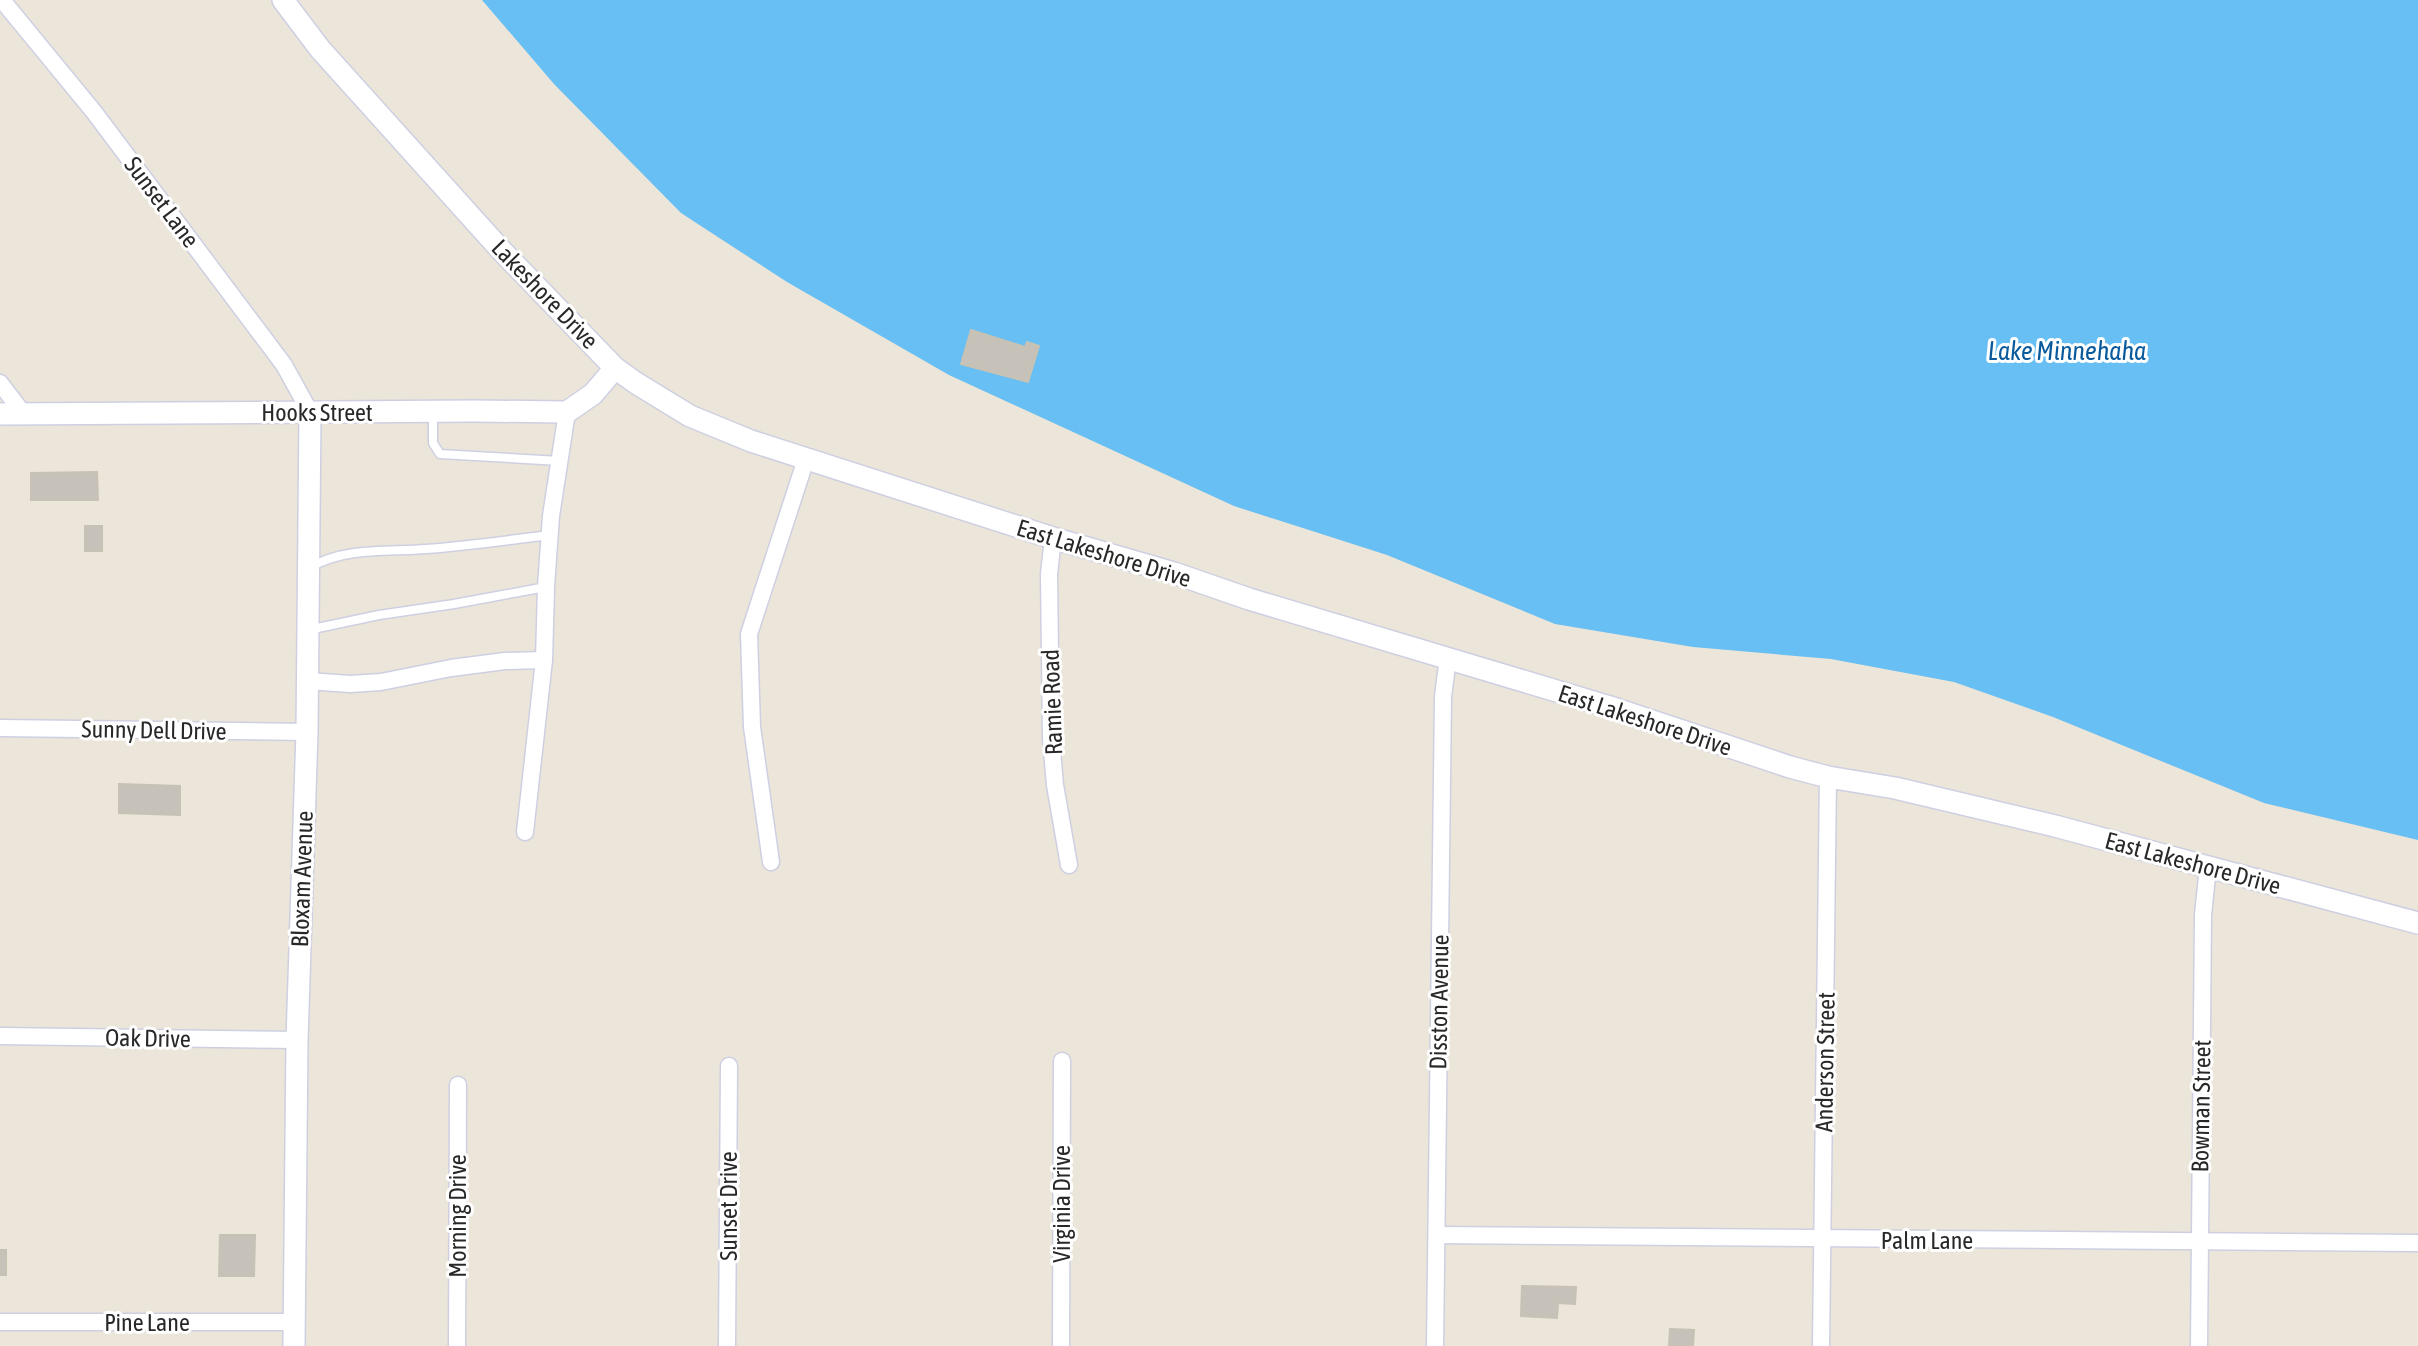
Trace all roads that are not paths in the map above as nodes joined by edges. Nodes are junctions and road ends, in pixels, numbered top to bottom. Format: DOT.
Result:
graph roads {
  1 [pos="2,0"];
  2 [pos="283,0"];
  3 [pos="615,368"];
  4 [pos="0,383"];
  5 [pos="432,411"];
  6 [pos="310,412"];
  7 [pos="567,412"];
  8 [pos="0,414"];
  9 [pos="23,414"];
  10 [pos="806,459"];
  11 [pos="559,461"];
  12 [pos="881,484"];
  13 [pos="549,535"];
  14 [pos="1053,538"];
  15 [pos="309,568"];
  16 [pos="546,587"];
  17 [pos="308,630"];
  18 [pos="1448,657"];
  19 [pos="544,660"];
  20 [pos="308,681"];
  21 [pos="0,728"];
  22 [pos="307,732"];
  23 [pos="1828,777"];
  24 [pos="525,832"];
  25 [pos="771,862"];
  26 [pos="1069,865"];
  27 [pos="2208,867"];
  28 [pos="2418,923"];
  29 [pos="0,1036"];
  30 [pos="297,1040"];
  31 [pos="1062,1061"];
  32 [pos="729,1066"];
  33 [pos="458,1085"];
  34 [pos="1437,1235"];
  35 [pos="1823,1239"];
  36 [pos="2200,1243"];
  37 [pos="2418,1243"];
  38 [pos="0,1322"];
  39 [pos="294,1322"];
  40 [pos="295,1346"];
  41 [pos="457,1346"];
  42 [pos="727,1346"];
  43 [pos="1061,1346"];
  44 [pos="1435,1346"];
  45 [pos="1821,1346"];
  46 [pos="2199,1346"];
  1 -- 6 [label="street, Sunset Lane"];
  2 -- 3 [label="street, Lakeshore Drive"];
  3 -- 7 [label="street"];
  3 -- 10 [label="street, Lakeshore Drive"];
  4 -- 9 [label="street"];
  5 -- 6 [label="street, Hooks Street"];
  5 -- 7 [label="street, Hooks Street"];
  5 -- 11 [label="lane"];
  6 -- 9 [label="street, Hooks Street"];
  6 -- 15 [label="street, Bloxam Avenue"];
  7 -- 11 [label="street"];
  8 -- 9 [label="street, Hooks Street"];
  10 -- 12 [label="street, Lakeshore Drive"];
  10 -- 25 [label="street"];
  11 -- 13 [label="street"];
  12 -- 14 [label="street, East Lakeshore Drive"];
  13 -- 15 [label="lane"];
  13 -- 16 [label="street"];
  14 -- 18 [label="street, East Lakeshore Drive"];
  14 -- 26 [label="street, Ramie Road"];
  15 -- 17 [label="street, Bloxam Avenue"];
  16 -- 17 [label="lane"];
  16 -- 19 [label="street"];
  17 -- 20 [label="street, Bloxam Avenue"];
  18 -- 23 [label="street, East Lakeshore Drive"];
  18 -- 34 [label="street, Disston Avenue"];
  19 -- 20 [label="street"];
  19 -- 24 [label="street"];
  20 -- 22 [label="street, Bloxam Avenue"];
  21 -- 22 [label="street, Sunny Dell Drive"];
  22 -- 30 [label="street, Bloxam Avenue"];
  23 -- 27 [label="street, East Lakeshore Drive"];
  23 -- 35 [label="street, Anderson Street"];
  27 -- 28 [label="street, East Lakeshore Drive"];
  27 -- 36 [label="street, Bowman Street"];
  29 -- 30 [label="street, Oak Drive"];
  30 -- 39 [label="street, Bloxam Avenue"];
  31 -- 43 [label="street, Virginia Drive"];
  32 -- 42 [label="street, Sunset Drive"];
  33 -- 41 [label="street, Morning Drive"];
  34 -- 35 [label="street, Palm Lane"];
  34 -- 44 [label="street, Disston Avenue"];
  35 -- 36 [label="street, Palm Lane"];
  35 -- 45 [label="street, Anderson Street"];
  36 -- 37 [label="street, Palm Lane"];
  36 -- 46 [label="street, Bowman Street"];
  38 -- 39 [label="street, Pine Lane"];
  39 -- 40 [label="street, Bloxam Avenue"];
}
